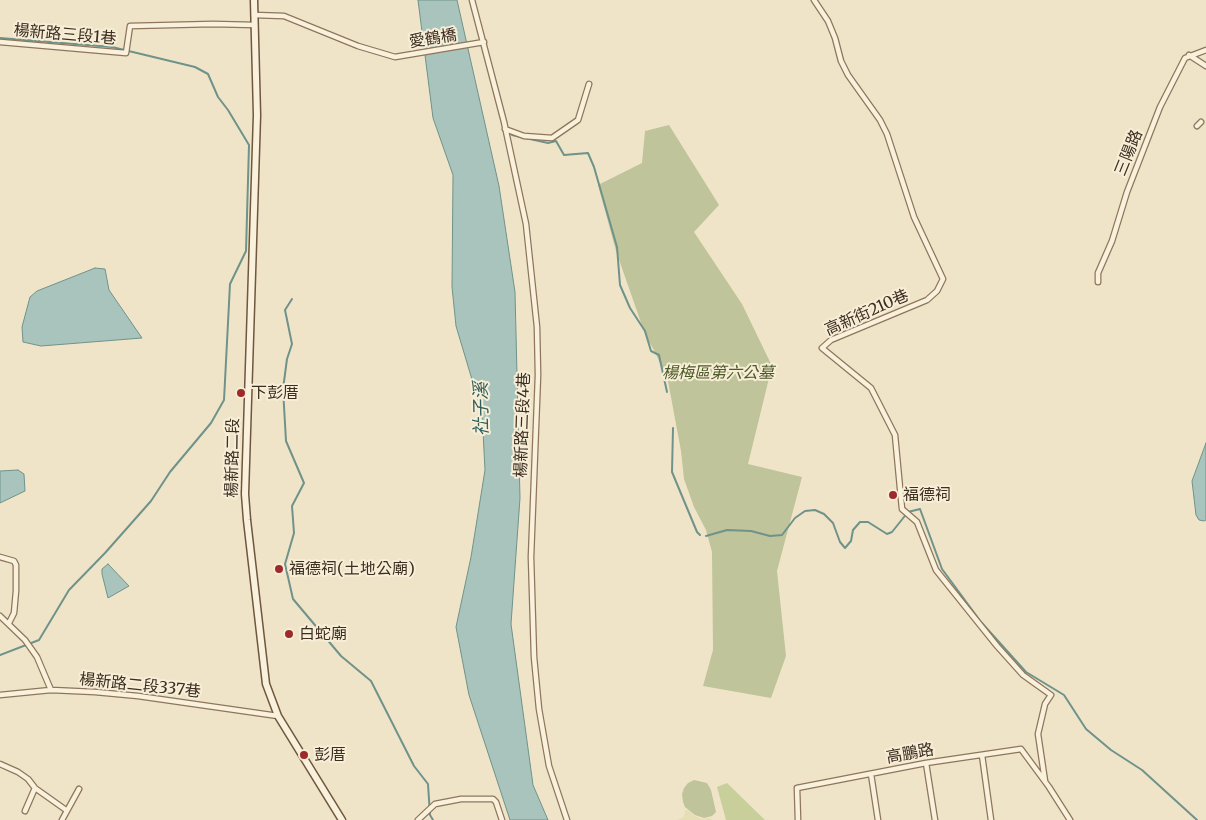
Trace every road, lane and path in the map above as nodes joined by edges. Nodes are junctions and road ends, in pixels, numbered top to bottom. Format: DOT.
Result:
graph roads {
  1 [pos="254,0"];
  2 [pos="472,0"];
  3 [pos="814,0"];
  4 [pos="254,15"];
  5 [pos="255,25"];
  6 [pos="0,42"];
  7 [pos="484,42"];
  8 [pos="1206,50"];
  9 [pos="1189,55"];
  10 [pos="1206,66"];
  11 [pos="589,84"];
  12 [pos="505,130"];
  13 [pos="1098,282"];
  14 [pos="0,557"];
  15 [pos="0,616"];
  16 [pos="9,623"];
  17 [pos="51,690"];
  18 [pos="0,695"];
  19 [pos="278,716"];
  20 [pos="982,756"];
  21 [pos="0,764"];
  22 [pos="926,764"];
  23 [pos="871,774"];
  24 [pos="1045,781"];
  25 [pos="35,788"];
  26 [pos="79,789"];
  27 [pos="66,810"];
  28 [pos="25,811"];
  29 [pos="419,819"];
  30 [pos="62,820"];
  31 [pos="342,820"];
  32 [pos="502,820"];
  33 [pos="567,820"];
  34 [pos="798,820"];
  35 [pos="878,820"];
  36 [pos="935,820"];
  37 [pos="991,820"];
  38 [pos="1070,820"];
  1 -- 4 [label="main road, 楊新路二段"];
  2 -- 7 [label="street, 楊新路三段4巷"];
  3 -- 24 [label="street, 高新街210巷"];
  4 -- 5 [label="main road, 楊新路二段"];
  4 -- 7 [label="street, 愛鶴橋"];
  5 -- 6 [label="street, 楊新路三段1巷"];
  5 -- 19 [label="main road, 楊新路二段"];
  7 -- 12 [label="street, 楊新路三段4巷"];
  8 -- 9 [label="street"];
  9 -- 10 [label="street"];
  9 -- 13 [label="street, 三陽路"];
  11 -- 12 [label="street"];
  12 -- 33 [label="street, 楊新路三段4巷"];
  14 -- 16 [label="street"];
  15 -- 16 [label="street"];
  16 -- 17 [label="street"];
  17 -- 18 [label="street, 楊新路二段337巷"];
  17 -- 19 [label="street, 楊新路二段337巷"];
  19 -- 31 [label="main road, 楊新路二段"];
  20 -- 22 [label="street, 高鵬路"];
  20 -- 24 [label="street, 高鵬路"];
  20 -- 37 [label="street"];
  21 -- 25 [label="street"];
  22 -- 23 [label="street, 高鵬路"];
  22 -- 36 [label="street"];
  23 -- 34 [label="street, 高鵬路"];
  23 -- 35 [label="street"];
  24 -- 38 [label="street"];
  25 -- 27 [label="street"];
  25 -- 28 [label="street"];
  26 -- 27 [label="street"];
  27 -- 30 [label="street"];
  29 -- 32 [label="street"];
}
